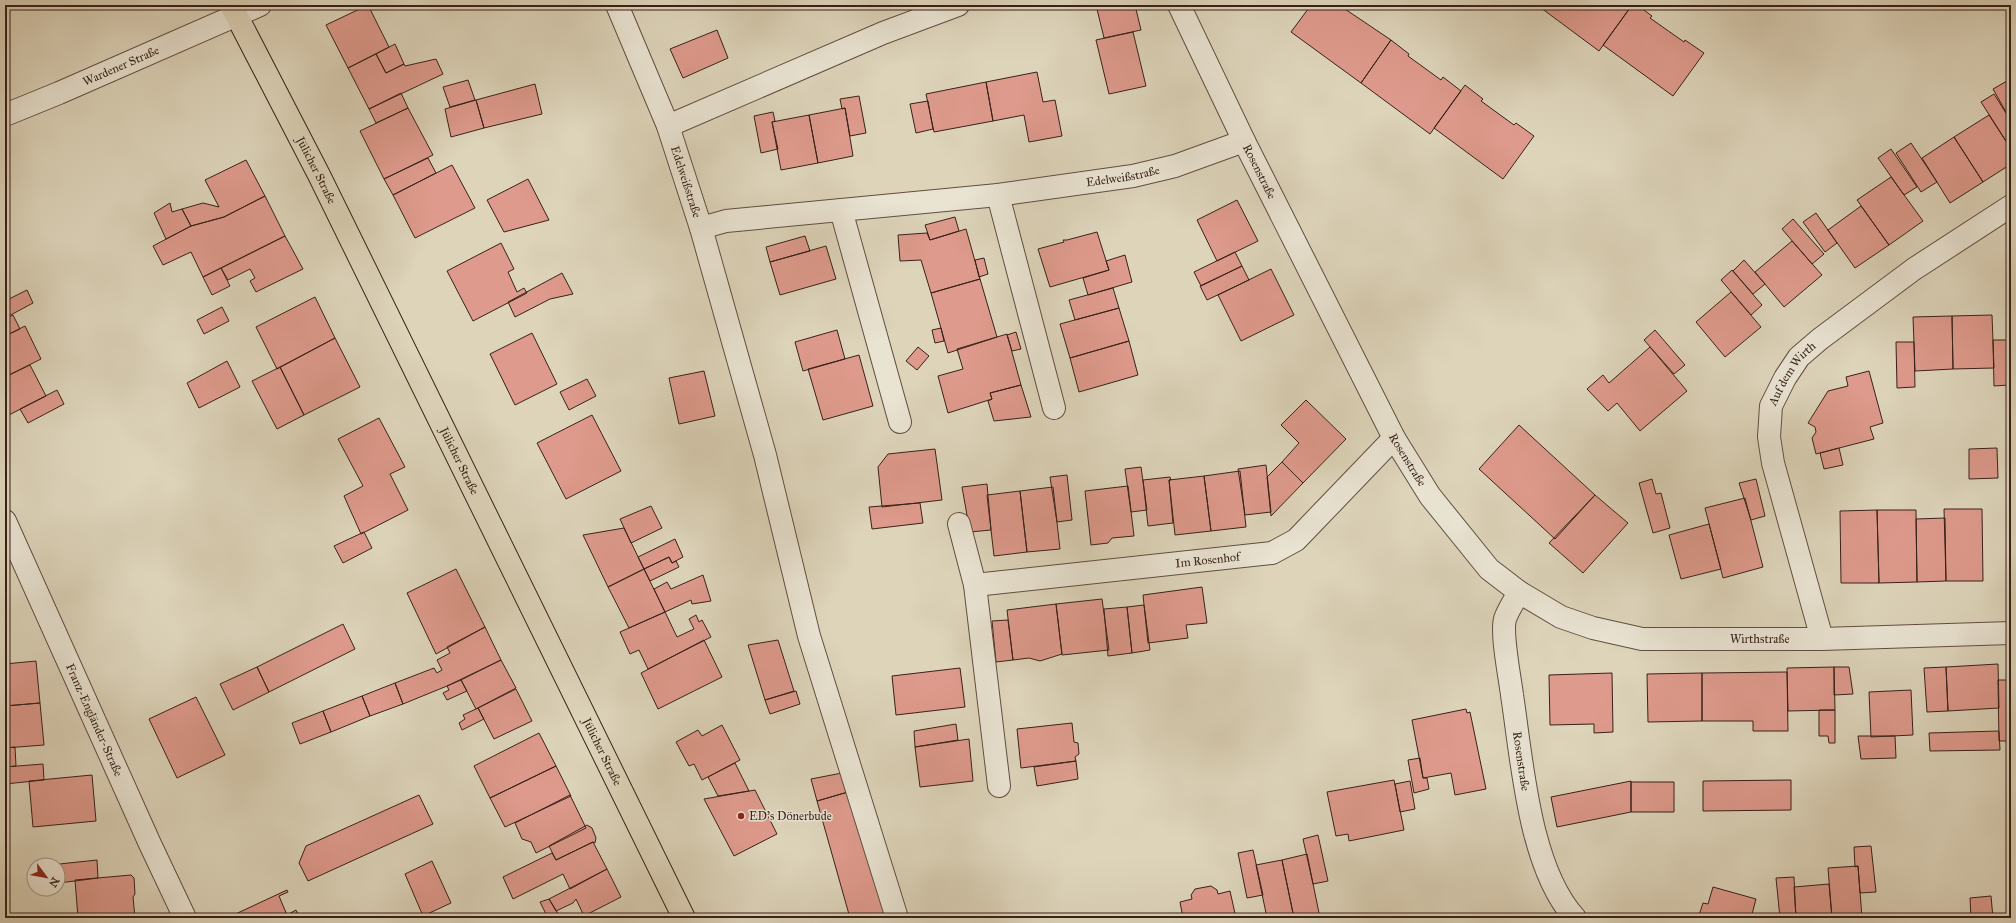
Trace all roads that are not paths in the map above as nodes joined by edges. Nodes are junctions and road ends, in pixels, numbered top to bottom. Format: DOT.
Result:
graph roads {
  1 [pos="260,5"];
  2 [pos="617,5"];
  3 [pos="958,5"];
  4 [pos="1179,5"];
  5 [pos="234,10"];
  6 [pos="5,115"];
  7 [pos="668,126"];
  8 [pos="1244,141"];
  9 [pos="998,195"];
  10 [pos="2011,206"];
  11 [pos="841,210"];
  12 [pos="701,228"];
  13 [pos="1054,408"];
  14 [pos="900,422"];
  15 [pos="1394,438"];
  16 [pos="5,521"];
  17 [pos="959,524"];
  18 [pos="975,585"];
  19 [pos="1519,592"];
  20 [pos="2011,633"];
  21 [pos="1822,639"];
  22 [pos="999,786"];
  23 [pos="1570,916"];
  24 [pos="185,918"];
  25 [pos="684,918"];
  26 [pos="897,918"];
  1 -- 5 [label="street, Wardener Straße"];
  2 -- 7 [label="street, Edelweißstraße"];
  3 -- 7 [label="street"];
  4 -- 8 [label="street, Rosenstraße"];
  5 -- 6 [label="street, Wardener Straße"];
  5 -- 25 [label="main road, Jülicher Straße"];
  7 -- 12 [label="street, Edelweißstraße"];
  8 -- 9 [label="street, Edelweißstraße"];
  8 -- 15 [label="street, Rosenstraße"];
  9 -- 11 [label="street, Edelweißstraße"];
  9 -- 13 [label="street"];
  10 -- 21 [label="street, Auf dem Wirth"];
  11 -- 12 [label="street, Edelweißstraße"];
  11 -- 14 [label="street"];
  12 -- 26 [label="street"];
  15 -- 18 [label="street, Im Rosenhof"];
  15 -- 19 [label="street, Rosenstraße"];
  16 -- 24 [label="street, Franz-Engländer-Straße"];
  17 -- 18 [label="street"];
  18 -- 22 [label="street"];
  19 -- 21 [label="street, Wirthstraße"];
  19 -- 23 [label="street, Rosenstraße"];
  20 -- 21 [label="street, Wirthstraße"];
}
